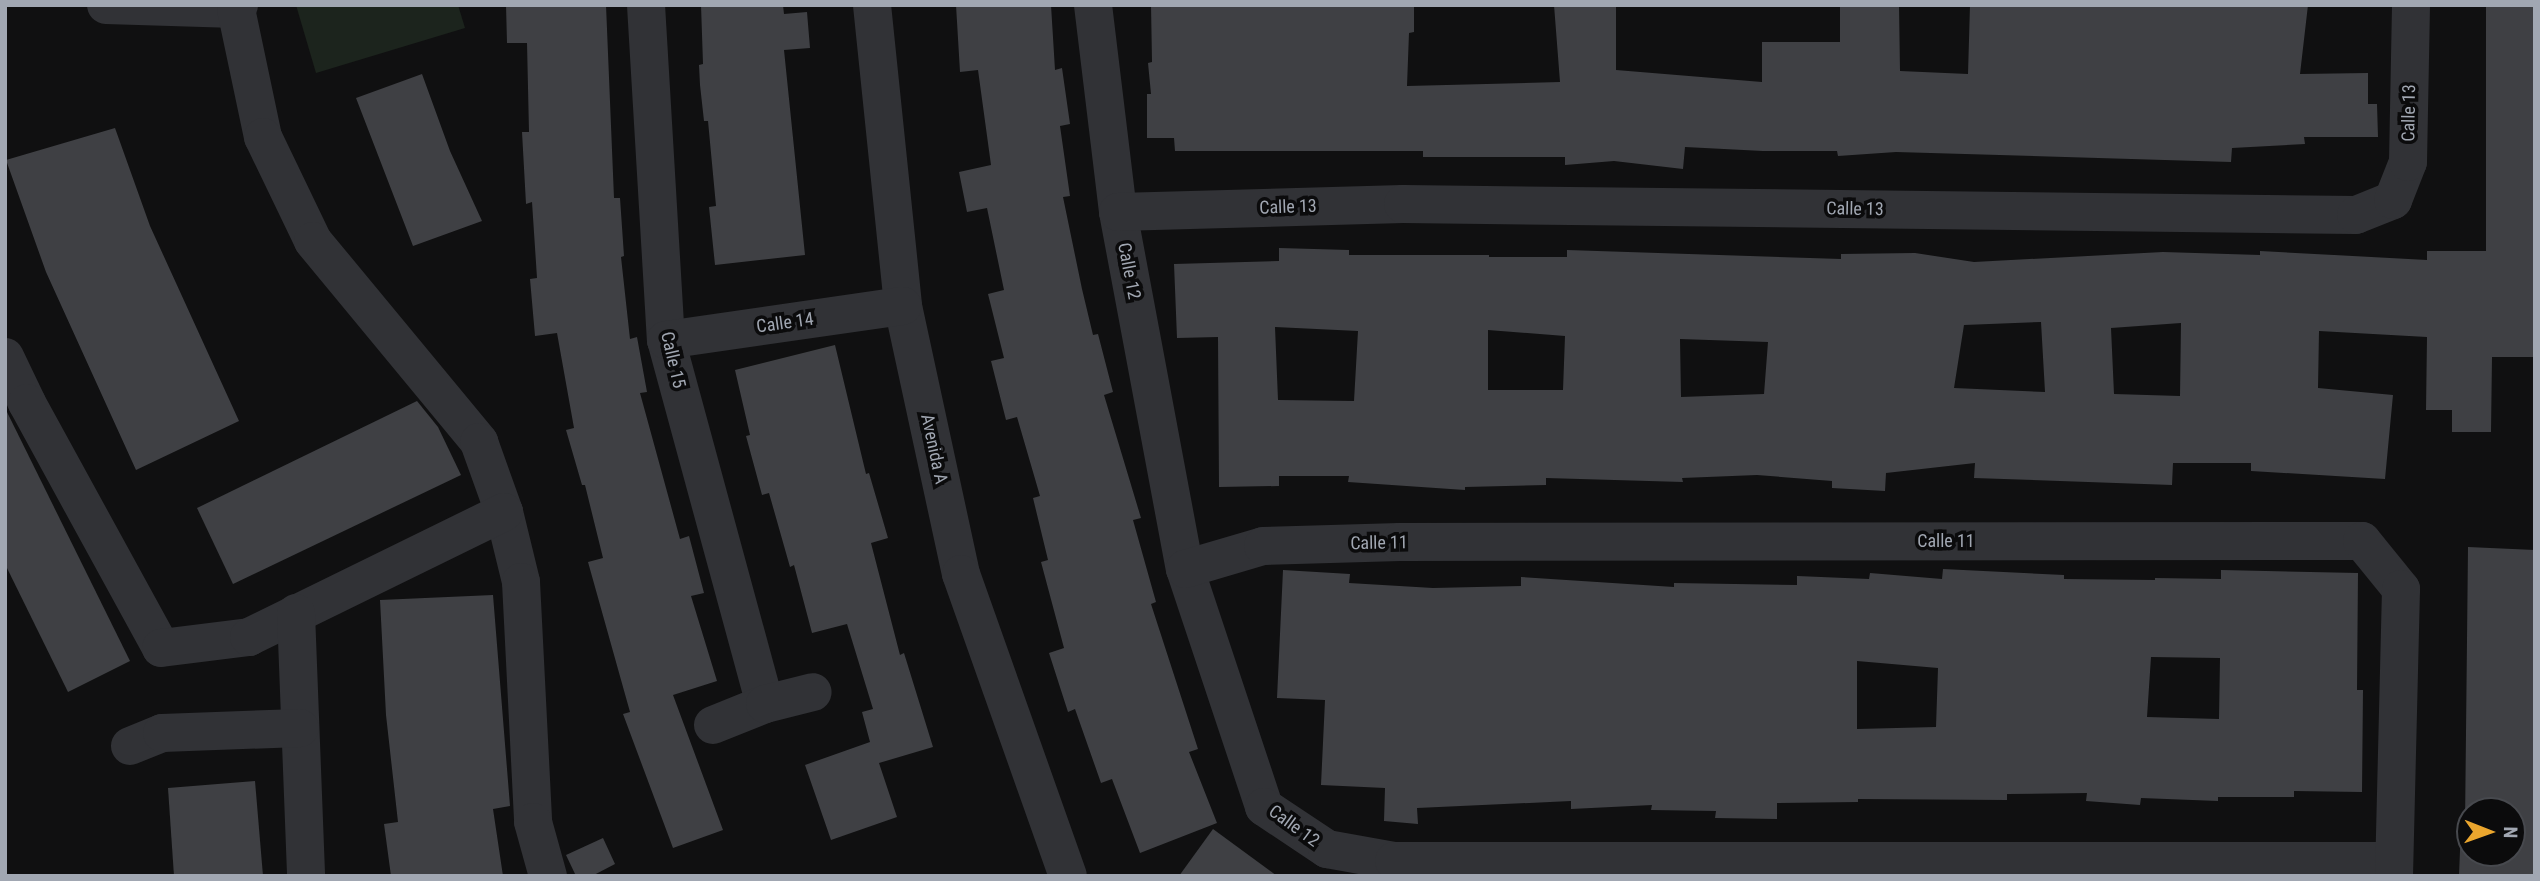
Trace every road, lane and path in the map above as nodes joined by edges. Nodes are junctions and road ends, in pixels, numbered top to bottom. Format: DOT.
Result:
graph roads {
  1 [pos="106,5"];
  2 [pos="646,5"];
  3 [pos="872,5"];
  4 [pos="1093,5"];
  5 [pos="2411,5"];
  6 [pos="238,7"];
  7 [pos="1118,212"];
  8 [pos="904,306"];
  9 [pos="666,340"];
  10 [pos="5,356"];
  11 [pos="504,512"];
  12 [pos="1185,569"];
  13 [pos="296,613"];
  14 [pos="813,692"];
  15 [pos="765,704"];
  16 [pos="713,725"];
  17 [pos="300,728"];
  18 [pos="130,746"];
  19 [pos="2393,868"];
  20 [pos="1055,872"];
  21 [pos="306,876"];
  22 [pos="548,876"];
  1 -- 6 [label="street"];
  2 -- 9 [label="street, Calle 15"];
  3 -- 8 [label="street, Avenida A"];
  4 -- 7 [label="street, Calle 12"];
  5 -- 7 [label="street, Calle 13"];
  6 -- 11 [label="street"];
  7 -- 12 [label="street, Calle 12"];
  8 -- 9 [label="street, Calle 14"];
  8 -- 20 [label="street, Avenida A"];
  9 -- 15 [label="street, Calle 15"];
  10 -- 13 [label="street"];
  11 -- 13 [label="street"];
  11 -- 22 [label="street"];
  12 -- 19 [label="street, Calle 12"];
  12 -- 19 [label="street, Calle 11"];
  13 -- 17 [label="street"];
  14 -- 15 [label="street"];
  15 -- 16 [label="street"];
  17 -- 18 [label="street"];
  17 -- 21 [label="street"];
}
